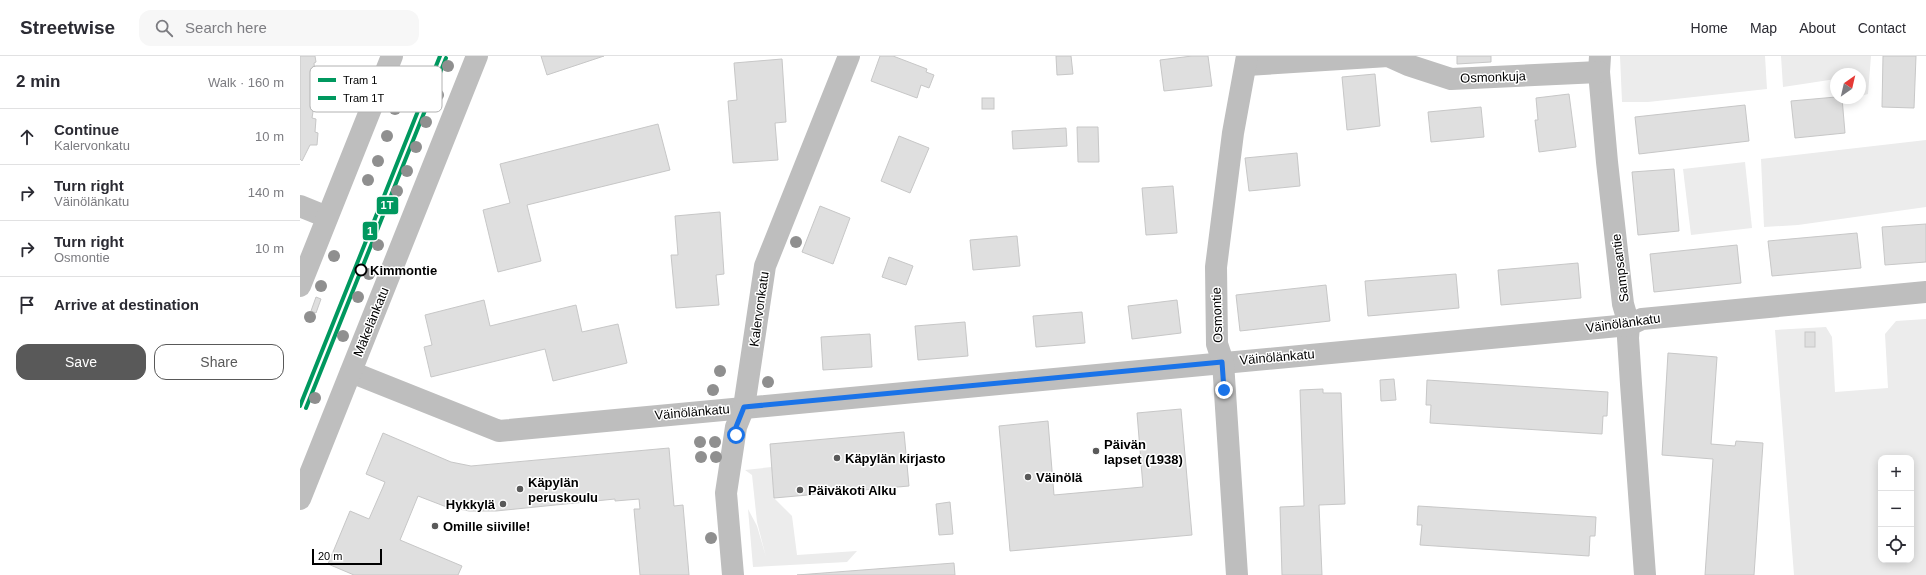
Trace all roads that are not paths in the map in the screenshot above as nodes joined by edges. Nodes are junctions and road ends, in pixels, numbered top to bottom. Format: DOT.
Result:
graph roads {
  1 [pos="392,56"];
  2 [pos="477,56"];
  3 [pos="849,56"];
  4 [pos="1247,60"];
  5 [pos="1599,64"];
  6 [pos="388,66"];
  7 [pos="369,112"];
  8 [pos="300,206"];
  9 [pos="327,217"];
  10 [pos="300,286"];
  11 [pos="1926,292"];
  12 [pos="1629,325"];
  13 [pos="1222,362"];
  14 [pos="351,372"];
  15 [pos="744,407"];
  16 [pos="300,499"];
  17 [pos="733,575"];
  18 [pos="1237,575"];
  19 [pos="1645,575"];
  1 -- 6 [label="street"];
  2 -- 14 [label="street, Mäkelänkatu"];
  3 -- 15 [label="street, Kalervonkatu"];
  4 -- 5 [label="street, Osmonkuja"];
  4 -- 13 [label="street, Osmontie"];
  5 -- 12 [label="street, Sampsantie"];
  7 -- 9 [label="street"];
  8 -- 9 [label="street"];
  9 -- 10 [label="street"];
  11 -- 12 [label="street, Väinölänkatu"];
  12 -- 13 [label="street, Väinölänkatu"];
  12 -- 19 [label="street, Sampsantie"];
  13 -- 15 [label="street, Väinölänkatu"];
  13 -- 18 [label="street, Osmontie"];
  14 -- 15 [label="street, Väinölänkatu"];
  14 -- 16 [label="street, Mäkelänkatu"];
  15 -- 17 [label="street, Kalervonkatu"];
}
